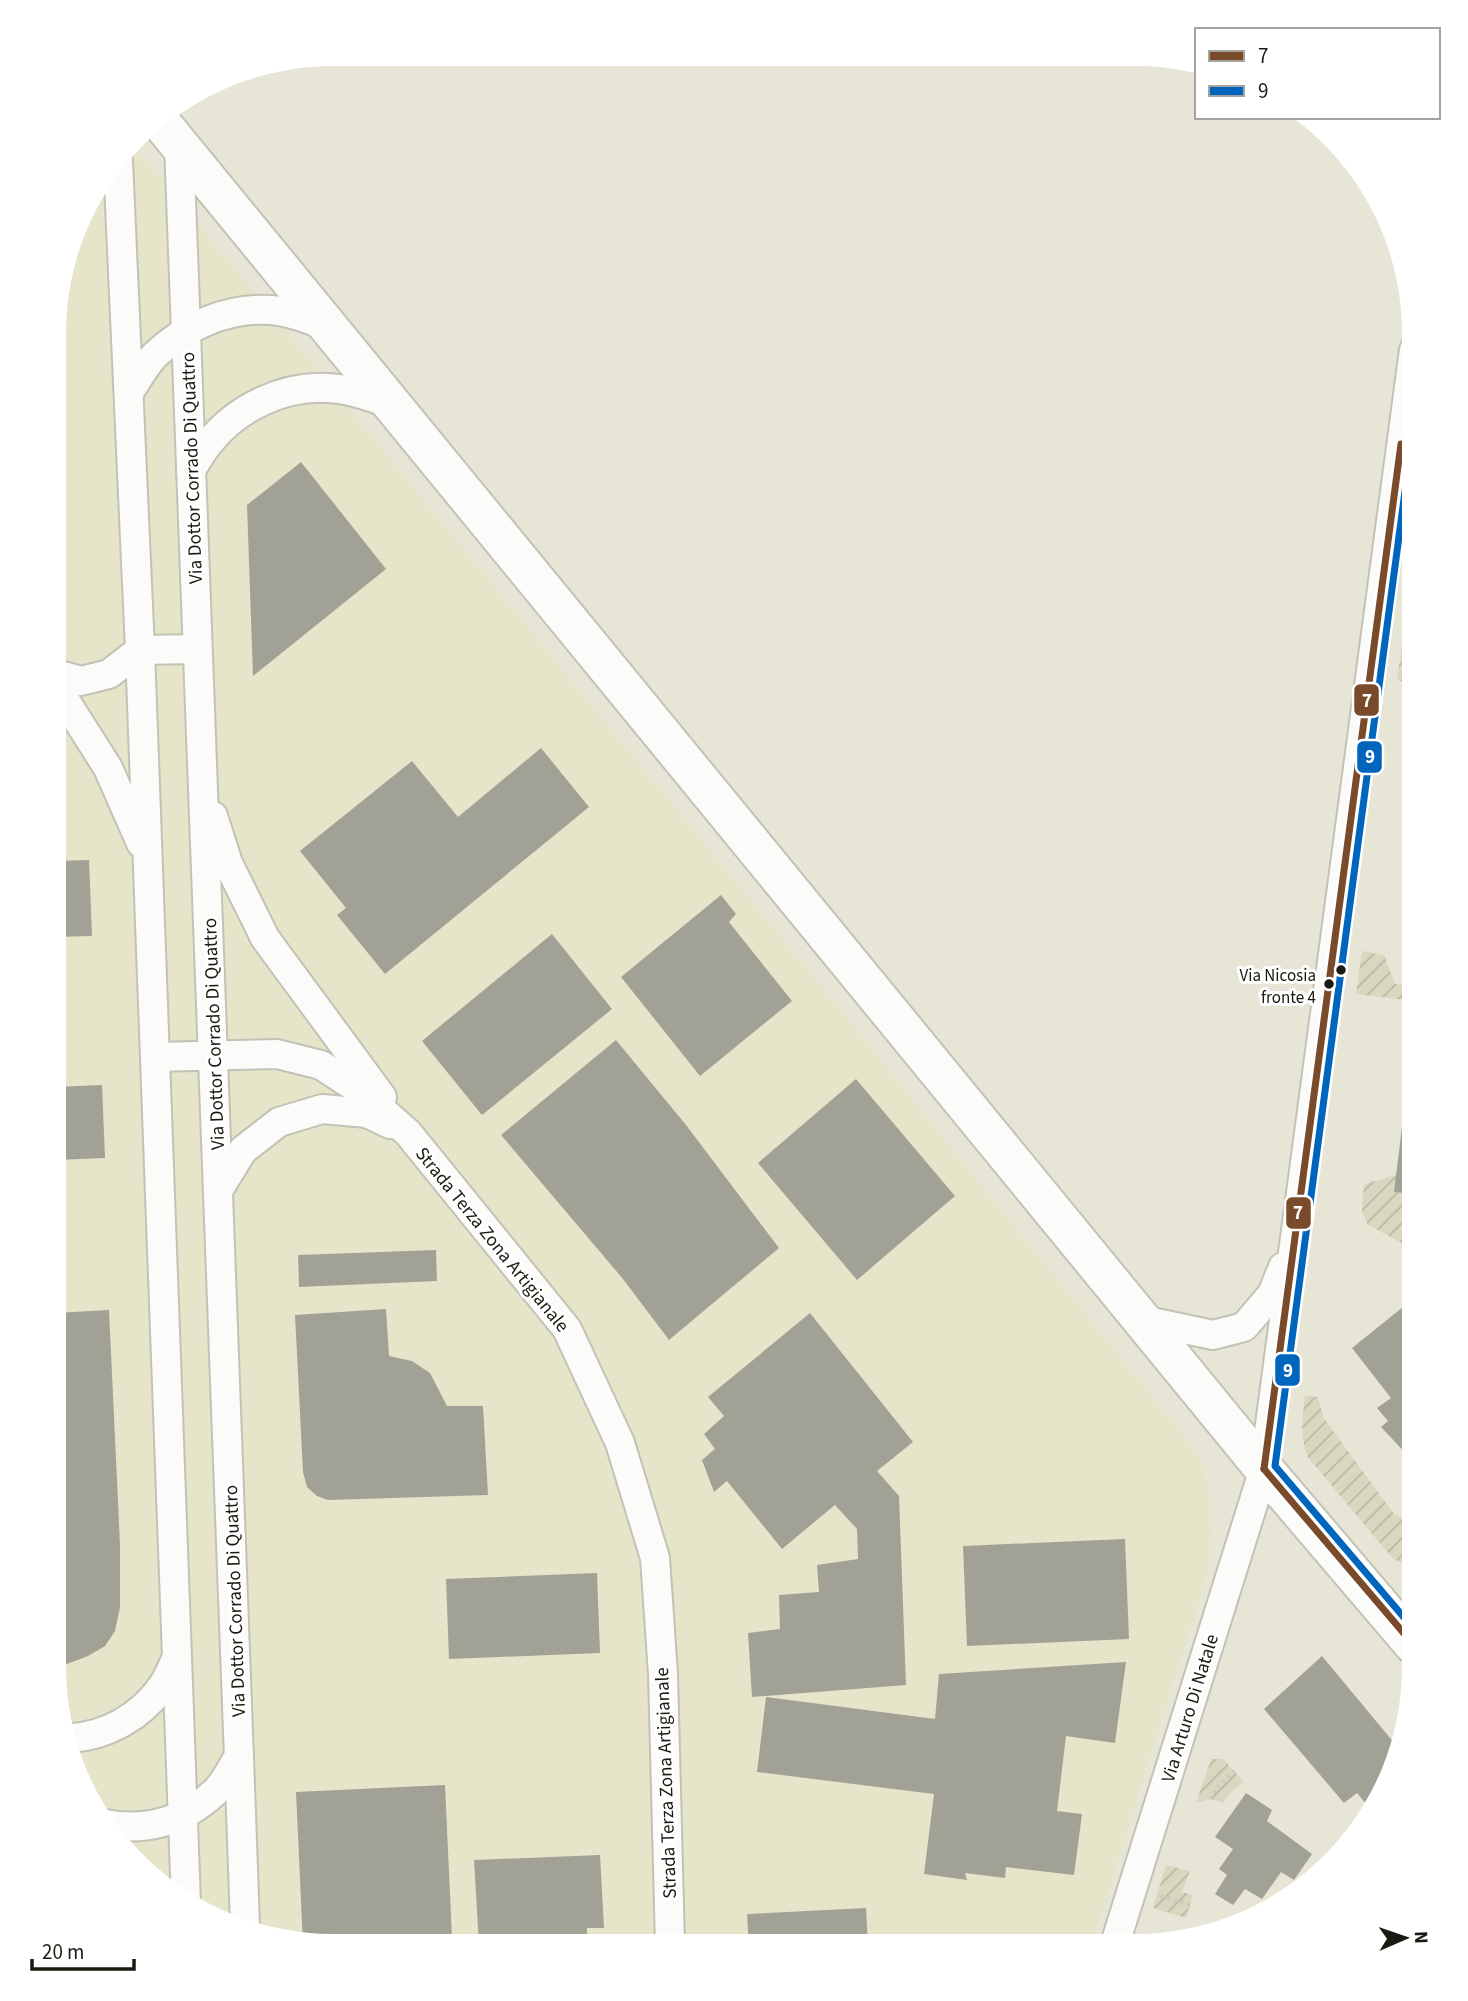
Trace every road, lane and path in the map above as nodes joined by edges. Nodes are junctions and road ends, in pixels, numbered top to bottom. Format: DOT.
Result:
graph roads {
  1 [pos="168,131"];
  2 [pos="119,175"];
  3 [pos="328,327"];
  4 [pos="186,331"];
  5 [pos="130,391"];
  6 [pos="390,404"];
  7 [pos="191,470"];
  8 [pos="1402,479"];
  9 [pos="197,649"];
  10 [pos="140,650"];
  11 [pos="66,677"];
  12 [pos="66,702"];
  13 [pos="202,780"];
  14 [pos="147,855"];
  15 [pos="214,1055"];
  16 [pos="155,1057"];
  17 [pos="408,1133"];
  18 [pos="219,1189"];
  19 [pos="1295,1239"];
  20 [pos="1142,1320"];
  21 [pos="1265,1469"];
  22 [pos="1402,1623"];
  23 [pos="178,1656"];
  24 [pos="76,1737"];
  25 [pos="239,1756"];
  26 [pos="1235,1771"];
  27 [pos="1211,1799"];
  28 [pos="183,1816"];
  29 [pos="119,1827"];
  30 [pos="186,1890"];
  31 [pos="1157,1895"];
  32 [pos="1190,1905"];
  33 [pos="245,1919"];
  34 [pos="670,1934"];
  35 [pos="1118,1934"];
  1 -- 3 [label="street"];
  1 -- 4 [label="street, Via Dottor Corrado Di Quattro"];
  2 -- 5 [label="street"];
  3 -- 4 [label="street"];
  3 -- 6 [label="street"];
  4 -- 5 [label="street"];
  4 -- 7 [label="street, Via Dottor Corrado Di Quattro"];
  5 -- 10 [label="street"];
  6 -- 7 [label="street"];
  6 -- 20 [label="street"];
  7 -- 9 [label="street, Via Dottor Corrado Di Quattro"];
  8 -- 19 [label="street"];
  9 -- 10 [label="street"];
  9 -- 13 [label="street, Via Dottor Corrado Di Quattro"];
  10 -- 11 [label="street"];
  10 -- 14 [label="street"];
  12 -- 14 [label="street"];
  13 -- 15 [label="street, Via Dottor Corrado Di Quattro"];
  13 -- 17 [label="street"];
  14 -- 16 [label="street"];
  15 -- 16 [label="street, Strada Terza Zona Artigianale"];
  15 -- 17 [label="street, Strada Terza Zona Artigianale"];
  15 -- 18 [label="street, Via Dottor Corrado Di Quattro"];
  16 -- 23 [label="street"];
  17 -- 18 [label="street"];
  17 -- 34 [label="street, Strada Terza Zona Artigianale"];
  18 -- 25 [label="street, Via Dottor Corrado Di Quattro"];
  19 -- 20 [label="street"];
  19 -- 21 [label="street, Via Arturo Di Natale"];
  20 -- 21 [label="street"];
  21 -- 22 [label="street"];
  21 -- 35 [label="street, Via Arturo Di Natale"];
  23 -- 24 [label="street"];
  23 -- 28 [label="street"];
  25 -- 28 [label="street"];
  25 -- 33 [label="street, Via Dottor Corrado Di Quattro"];
  26 -- 27 [label="path"];
  28 -- 29 [label="street"];
  28 -- 30 [label="street"];
  31 -- 32 [label="path"];
}
